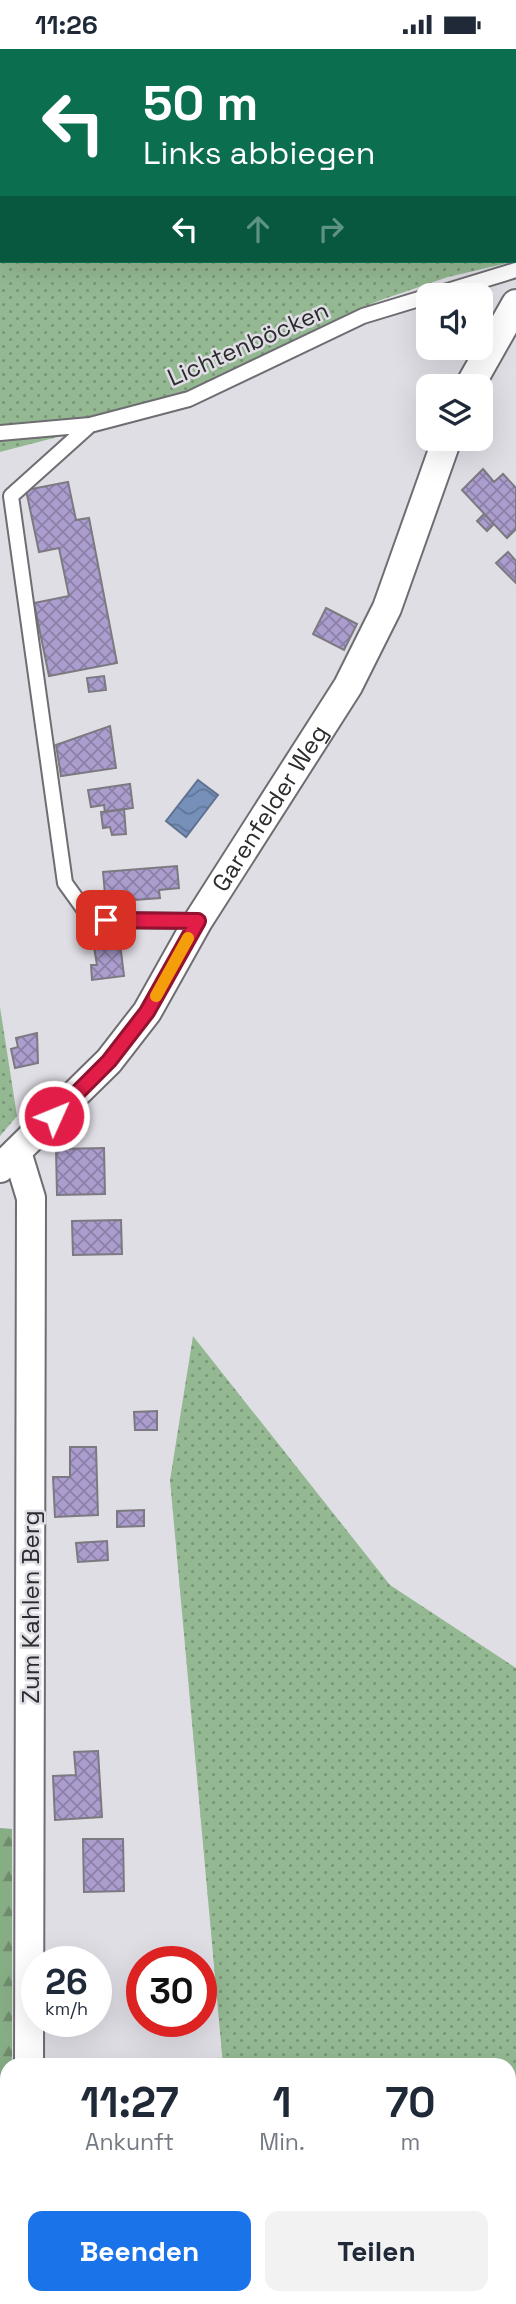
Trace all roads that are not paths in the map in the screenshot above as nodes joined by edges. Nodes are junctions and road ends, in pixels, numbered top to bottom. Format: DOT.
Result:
graph roads {
  1 [pos="516,269"];
  2 [pos="471,283"];
  3 [pos="416,300"];
  4 [pos="516,304"];
  5 [pos="476,374"];
  6 [pos="90,425"];
  7 [pos="0,433"];
  8 [pos="443,451"];
  9 [pos="198,921"];
  10 [pos="8,1160"];
  11 [pos="29,2058"];
  1 -- 2 [label="lane, Lichtenböcken"];
  3 -- 6 [label="lane, Lichtenböcken"];
  4 -- 5 [label="street"];
  6 -- 7 [label="lane, Lichtenböcken"];
  6 -- 9 [label="lane"];
  8 -- 9 [label="street, Garenfelder Weg"];
  9 -- 10 [label="street, Garenfelder Weg"];
  10 -- 11 [label="street, Zum Kahlen Berg"];
}
